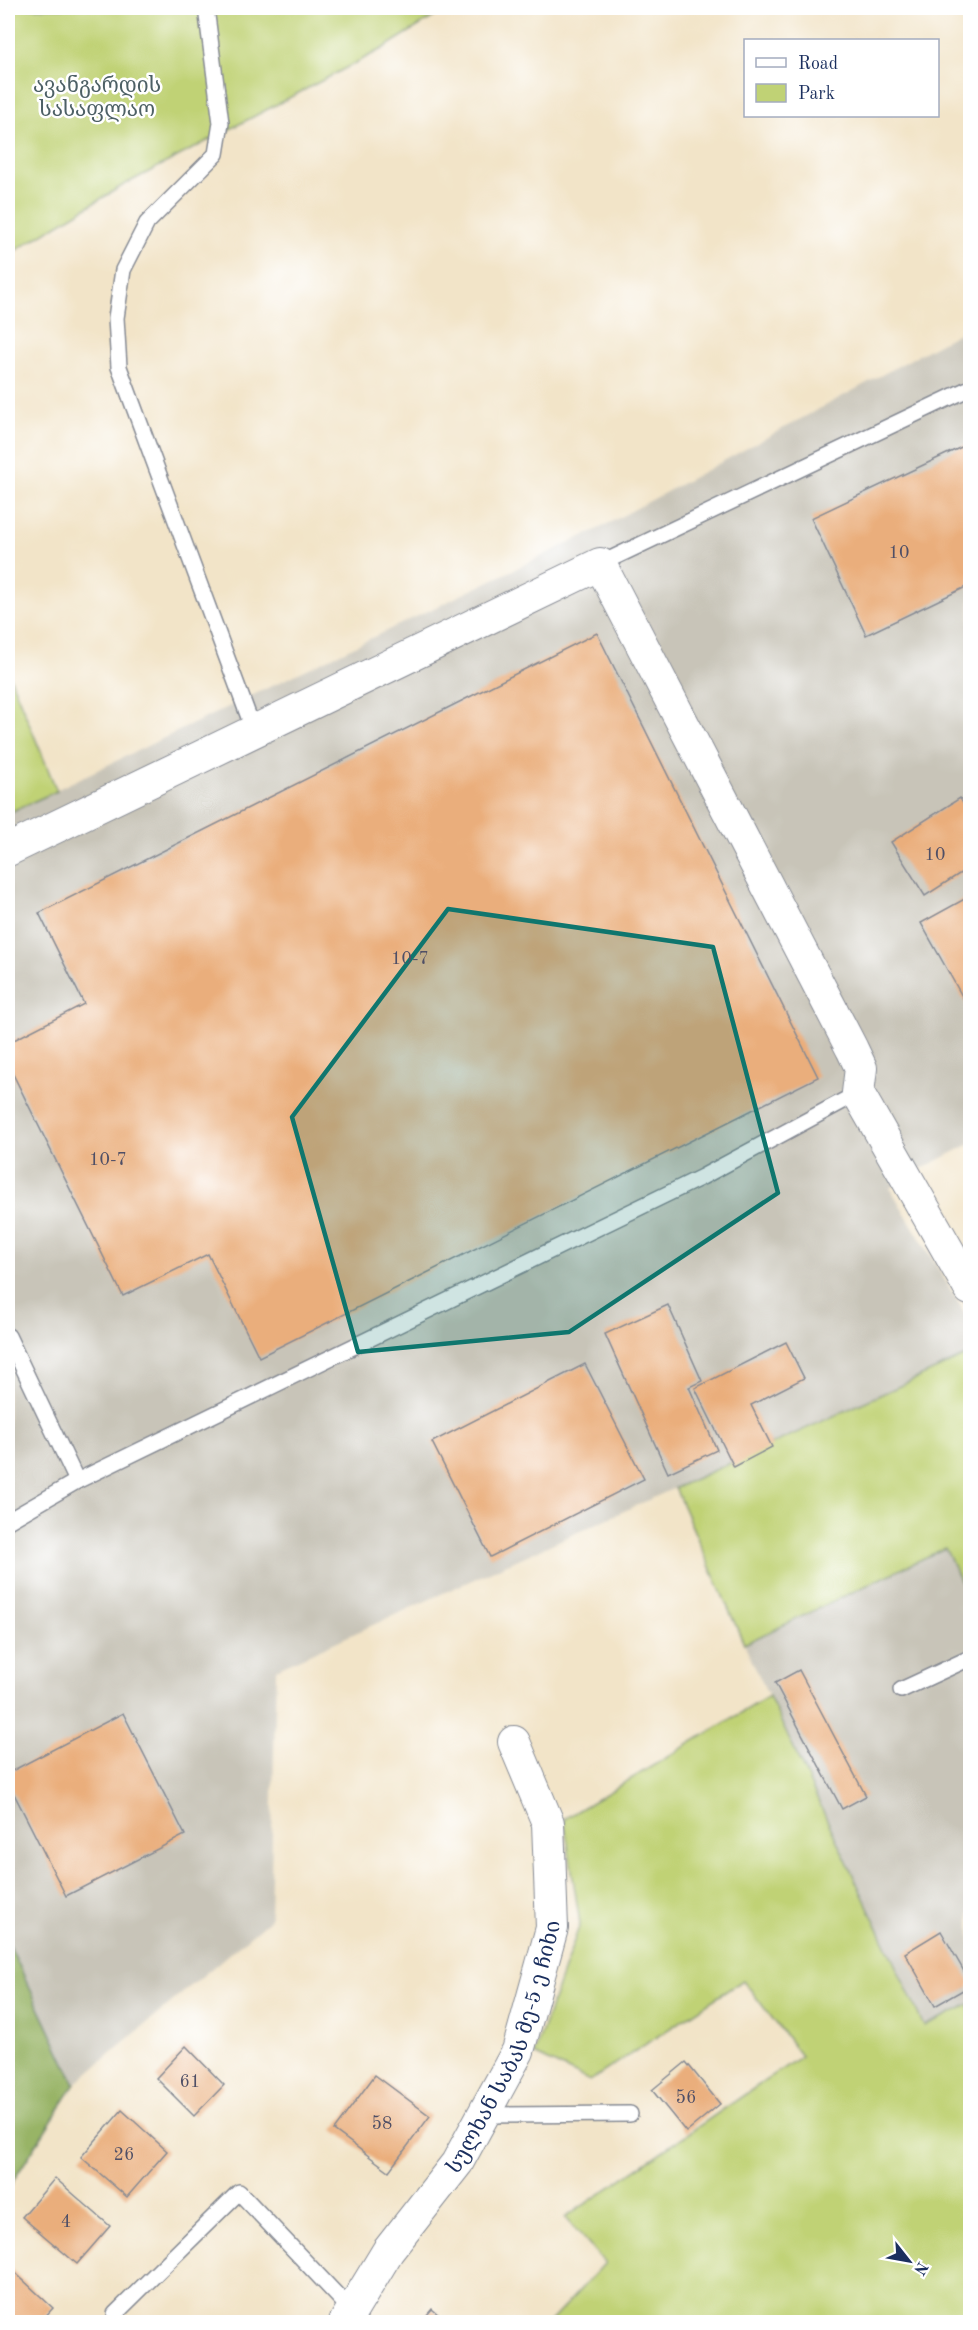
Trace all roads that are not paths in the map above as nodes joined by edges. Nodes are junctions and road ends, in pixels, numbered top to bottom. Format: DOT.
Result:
graph roads {
  1 [pos="206,8"];
  2 [pos="970,388"];
  3 [pos="600,564"];
  4 [pos="254,731"];
  5 [pos="8,850"];
  6 [pos="858,1093"];
  7 [pos="970,1288"];
  8 [pos="8,1336"];
  9 [pos="77,1481"];
  10 [pos="8,1521"];
  11 [pos="970,1658"];
  12 [pos="901,1690"];
  13 [pos="514,1742"];
  14 [pos="630,2114"];
  15 [pos="483,2115"];
  16 [pos="115,2314"];
  17 [pos="348,2317"];
  1 -- 4 [label="lane"];
  2 -- 3 [label="lane"];
  3 -- 4 [label="street"];
  3 -- 6 [label="street"];
  4 -- 5 [label="street"];
  6 -- 7 [label="street"];
  6 -- 9 [label="lane"];
  8 -- 9 [label="lane"];
  9 -- 10 [label="lane"];
  11 -- 12 [label="lane"];
  13 -- 15 [label="street, სულხან საბას მე-5 ე ჩიხი"];
  14 -- 15 [label="lane"];
  15 -- 17 [label="street, სულხან საბას მე-5 ე ჩიხი"];
  16 -- 17 [label="lane"];
}
